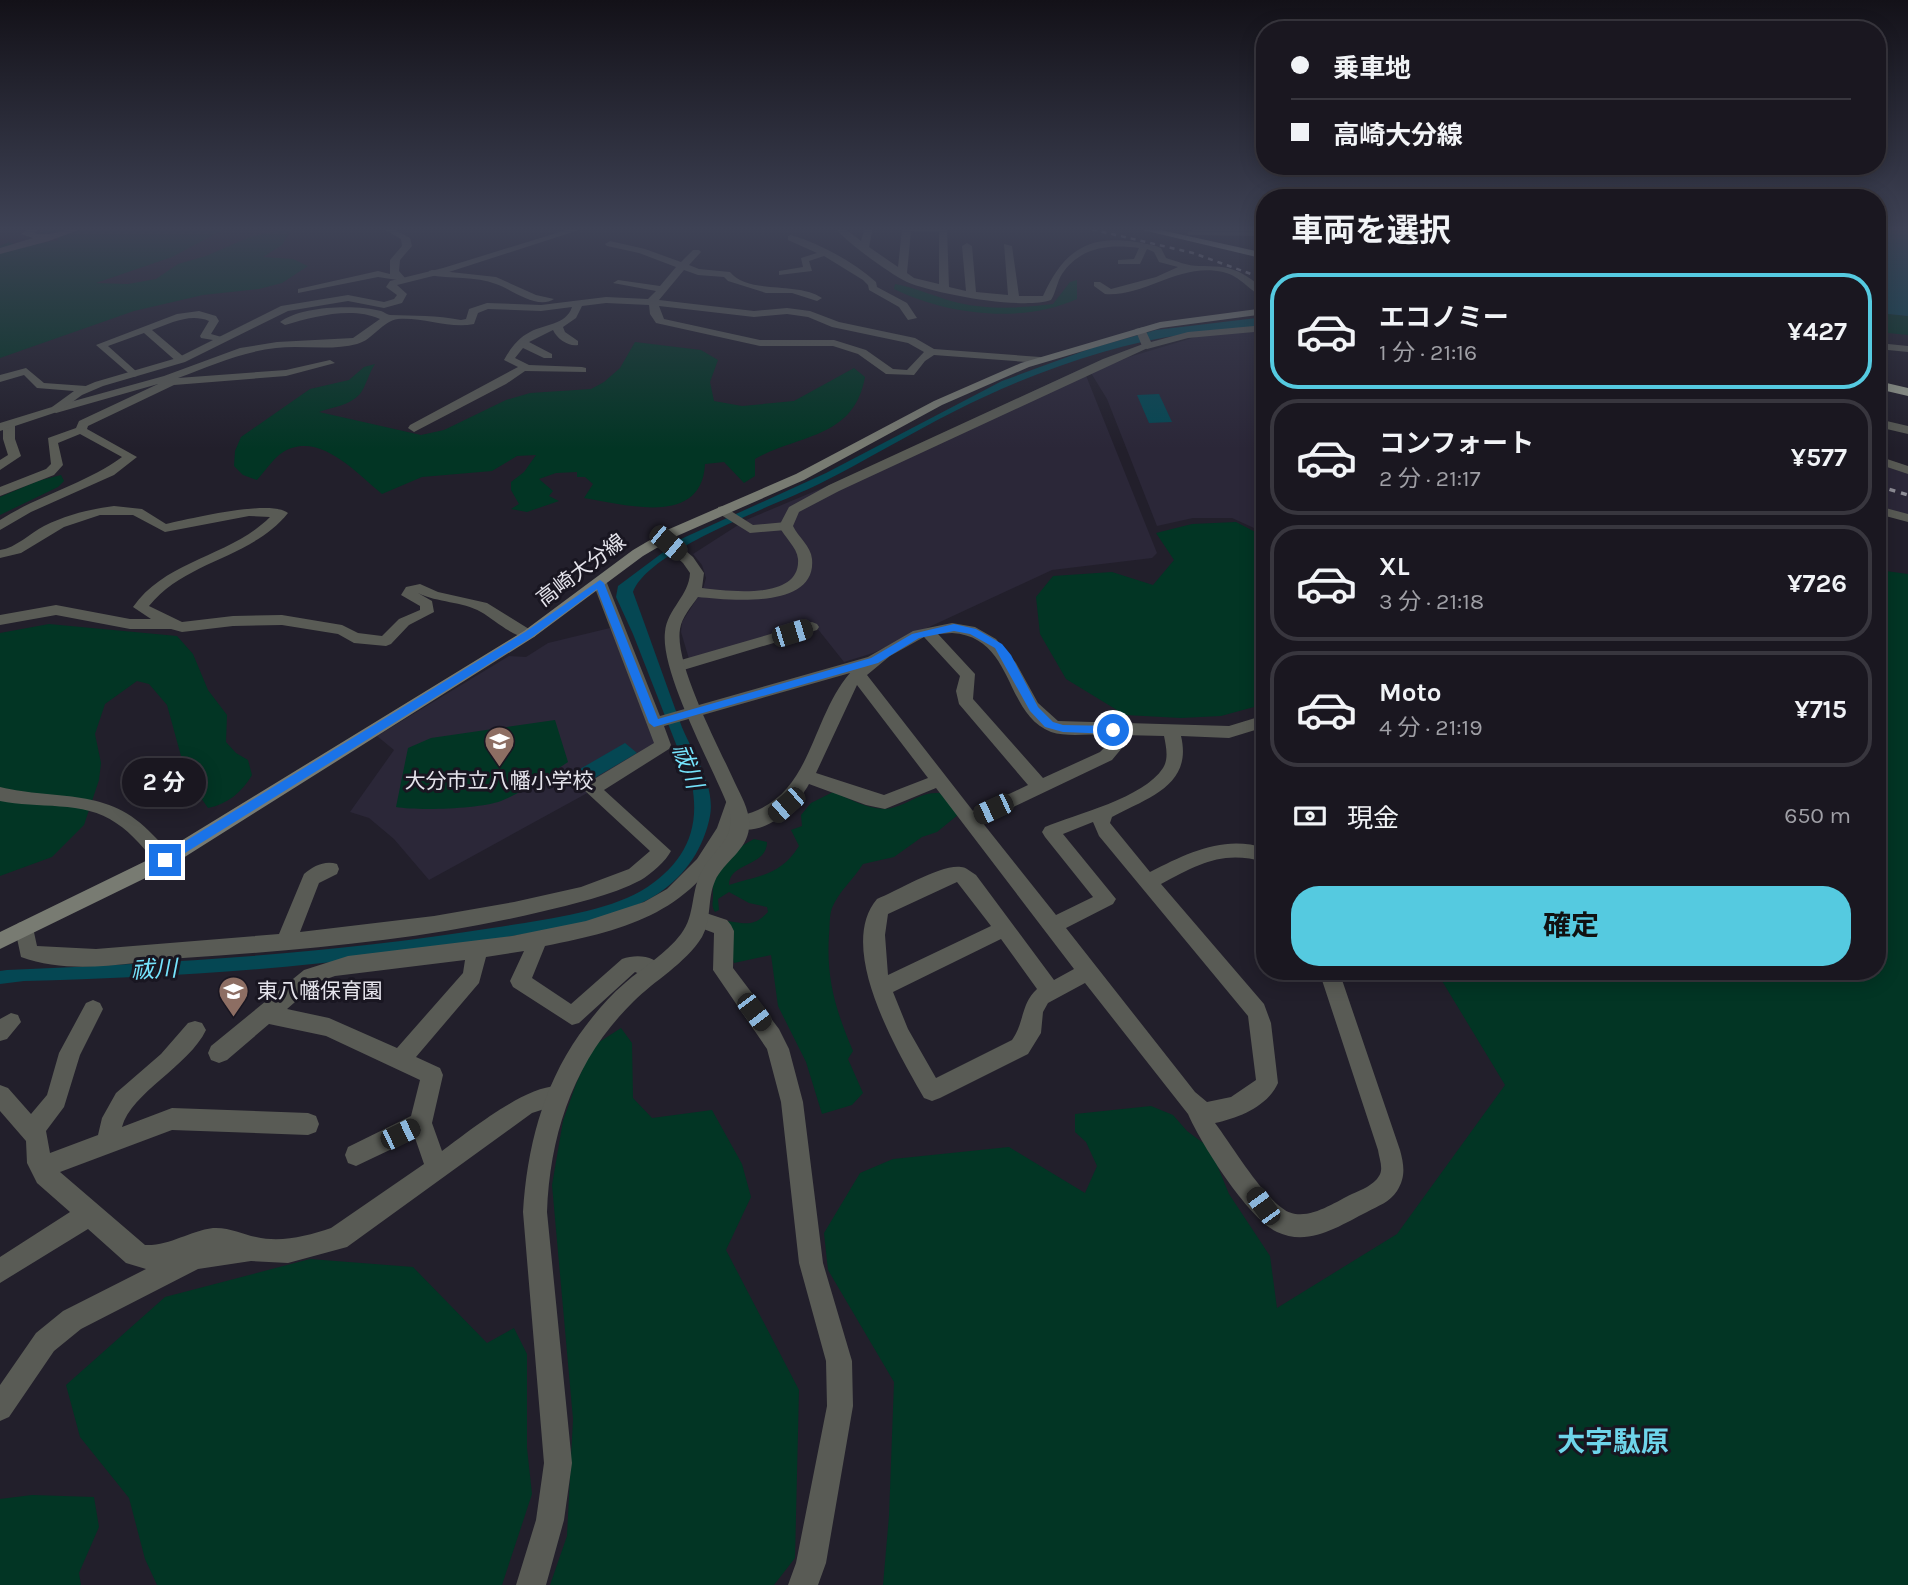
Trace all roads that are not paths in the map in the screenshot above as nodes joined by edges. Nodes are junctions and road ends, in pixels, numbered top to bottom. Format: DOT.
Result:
graph roads {
  1 [pos="325,301"];
  2 [pos="363,301"];
  3 [pos="398,301"];
  4 [pos="558,301"];
  5 [pos="597,301"];
  6 [pos="629,301"];
  7 [pos="896,301"];
  8 [pos="653,302"];
  9 [pos="578,303"];
  10 [pos="565,305"];
  11 [pos="1256,312"];
  12 [pos="386,318"];
  13 [pos="912,318"];
  14 [pos="1192,321"];
  15 [pos="285,322"];
  16 [pos="557,326"];
  17 [pos="1256,329"];
  18 [pos="145,330"];
  19 [pos="1141,331"];
  20 [pos="1211,332"];
  21 [pos="221,340"];
  22 [pos="523,343"];
  23 [pos="574,343"];
  24 [pos="1147,345"];
  25 [pos="1886,347"];
  26 [pos="1908,349"];
  27 [pos="932,352"];
  28 [pos="548,356"];
  29 [pos="181,360"];
  30 [pos="1040,360"];
  31 [pos="330,363"];
  32 [pos="523,368"];
  33 [pos="582,370"];
  34 [pos="133,374"];
  35 [pos="0,379"];
  36 [pos="170,380"];
  37 [pos="86,389"];
  38 [pos="1886,394"];
  39 [pos="1908,398"];
  40 [pos="56,409"];
  41 [pos="1886,425"];
  42 [pos="4,426"];
  43 [pos="414,428"];
  44 [pos="81,430"];
  45 [pos="1908,430"];
  46 [pos="5,440"];
  47 [pos="1886,463"];
  48 [pos="0,466"];
  49 [pos="1908,470"];
  50 [pos="0,492"];
  51 [pos="724,511"];
  52 [pos="1886,512"];
  53 [pos="1908,518"];
  54 [pos="0,526"];
  55 [pos="786,526"];
  56 [pos="665,540"];
  57 [pos="0,554"];
  58 [pos="600,583"];
  59 [pos="695,592"];
  60 [pos="0,620"];
  61 [pos="171,624"];
  62 [pos="812,627"];
  63 [pos="928,631"];
  64 [pos="528,634"];
  65 [pos="874,660"];
  66 [pos="680,666"];
  67 [pos="858,675"];
  68 [pos="692,712"];
  69 [pos="658,722"];
  70 [pos="1256,724"];
  71 [pos="1113,730"];
  72 [pos="1171,731"];
  73 [pos="805,776"];
  74 [pos="940,780"];
  75 [pos="1040,787"];
  76 [pos="0,794"];
  77 [pos="1111,809"];
  78 [pos="737,813"];
  79 [pos="970,820"];
  80 [pos="1256,852"];
  81 [pos="165,860"];
  82 [pos="330,869"];
  83 [pos="1147,881"];
  84 [pos="700,919"];
  85 [pos="1052,926"];
  86 [pos="25,929"];
  87 [pos="1004,929"];
  88 [pos="539,938"];
  89 [pos="0,941"];
  90 [pos="286,942"];
  91 [pos="477,950"];
  92 [pos="653,971"];
  93 [pos="1088,972"];
  94 [pos="1332,980"];
  95 [pos="881,988"];
  96 [pos="1050,992"];
  97 [pos="93,1009"];
  98 [pos="266,1014"];
  99 [pos="195,1030"];
  100 [pos="219,1053"];
  101 [pos="401,1059"];
  102 [pos="558,1095"];
  103 [pos="4,1107"];
  104 [pos="1196,1108"];
  105 [pos="421,1123"];
  106 [pos="308,1125"];
  107 [pos="33,1130"];
  108 [pos="109,1143"];
  109 [pos="356,1155"];
  110 [pos="41,1168"];
  111 [pos="437,1170"];
  112 [pos="89,1213"];
  113 [pos="258,1250"];
  114 [pos="0,1271"];
  115 [pos="0,1408"];
  116 [pos="531,1585"];
  117 [pos="803,1585"];
  1 -- 21 [label="street"];
  2 -- 3 [label="street"];
  4 -- 10 [label="street"];
  5 -- 9 [label="street"];
  6 -- 8 [label="street"];
  7 -- 13 [label="street"];
  8 -- 27 [label="street"];
  8 -- 27 [label="street"];
  9 -- 10 [label="street"];
  9 -- 16 [label="street"];
  10 -- 12 [label="street"];
  11 -- 14 [label="main road, 高崎大分線"];
  12 -- 15 [label="street"];
  12 -- 36 [label="street"];
  14 -- 19 [label="main road, 高崎大分線"];
  14 -- 20 [label="street"];
  16 -- 22 [label="street"];
  16 -- 23 [label="street"];
  17 -- 20 [label="street"];
  18 -- 21 [label="street"];
  18 -- 29 [label="street"];
  18 -- 34 [label="street"];
  19 -- 24 [label="street"];
  19 -- 30 [label="main road, 高崎大分線"];
  20 -- 24 [label="street"];
  21 -- 29 [label="street"];
  22 -- 28 [label="street"];
  22 -- 32 [label="street"];
  24 -- 55 [label="street"];
  25 -- 26 [label="street"];
  27 -- 30 [label="street"];
  29 -- 34 [label="street"];
  30 -- 51 [label="main road, 高崎大分線"];
  31 -- 36 [label="street"];
  32 -- 33 [label="street"];
  32 -- 43 [label="street"];
  34 -- 37 [label="street"];
  35 -- 37 [label="street"];
  36 -- 40 [label="street"];
  36 -- 44 [label="street"];
  37 -- 40 [label="street"];
  38 -- 39 [label="highway"];
  40 -- 42 [label="street"];
  41 -- 45 [label="street"];
  42 -- 46 [label="street"];
  44 -- 50 [label="street"];
  44 -- 54 [label="street"];
  46 -- 48 [label="street"];
  47 -- 49 [label="street"];
  51 -- 55 [label="street"];
  51 -- 56 [label="main road, 高崎大分線"];
  52 -- 53 [label="street"];
  55 -- 59 [label="street"];
  56 -- 58 [label="main road, 高崎大分線"];
  56 -- 59 [label="street"];
  57 -- 61 [label="street"];
  58 -- 64 [label="main road, 高崎大分線"];
  58 -- 69 [label="street"];
  59 -- 66 [label="street"];
  60 -- 61 [label="street"];
  61 -- 64 [label="street"];
  62 -- 66 [label="street"];
  63 -- 65 [label="street"];
  63 -- 71 [label="street"];
  63 -- 75 [label="street"];
  64 -- 81 [label="main road, 高崎大分線"];
  65 -- 67 [label="street"];
  65 -- 68 [label="street"];
  66 -- 68 [label="street"];
  67 -- 73 [label="street"];
  67 -- 74 [label="street"];
  68 -- 69 [label="street"];
  68 -- 78 [label="street"];
  69 -- 90 [label="street"];
  70 -- 72 [label="street"];
  71 -- 72 [label="street"];
  71 -- 75 [label="street"];
  72 -- 77 [label="street"];
  73 -- 74 [label="street"];
  73 -- 78 [label="street"];
  74 -- 79 [label="street"];
  75 -- 79 [label="street"];
  76 -- 81 [label="street"];
  77 -- 83 [label="street"];
  77 -- 85 [label="street"];
  78 -- 84 [label="street"];
  78 -- 88 [label="street"];
  79 -- 85 [label="street"];
  80 -- 83 [label="street"];
  81 -- 86 [label="main road, 高崎大分線"];
  82 -- 90 [label="street"];
  83 -- 104 [label="street"];
  84 -- 92 [label="street"];
  84 -- 117 [label="street"];
  85 -- 93 [label="street"];
  86 -- 89 [label="main road, 高崎大分線"];
  86 -- 90 [label="street"];
  87 -- 95 [label="street"];
  87 -- 95 [label="street"];
  87 -- 96 [label="street"];
  88 -- 91 [label="street"];
  88 -- 92 [label="street"];
  91 -- 98 [label="street"];
  91 -- 101 [label="street"];
  92 -- 102 [label="street"];
  93 -- 96 [label="street"];
  93 -- 104 [label="street"];
  94 -- 104 [label="street"];
  95 -- 96 [label="street"];
  97 -- 107 [label="street"];
  98 -- 100 [label="street"];
  98 -- 101 [label="street"];
  99 -- 108 [label="street"];
  101 -- 105 [label="street"];
  102 -- 111 [label="street"];
  102 -- 116 [label="street"];
  103 -- 107 [label="street"];
  105 -- 109 [label="street"];
  105 -- 111 [label="street"];
  106 -- 108 [label="street"];
  107 -- 110 [label="street"];
  108 -- 110 [label="street"];
  110 -- 112 [label="street"];
  111 -- 113 [label="street"];
  112 -- 113 [label="street"];
  112 -- 114 [label="street"];
  113 -- 115 [label="street"];
}
